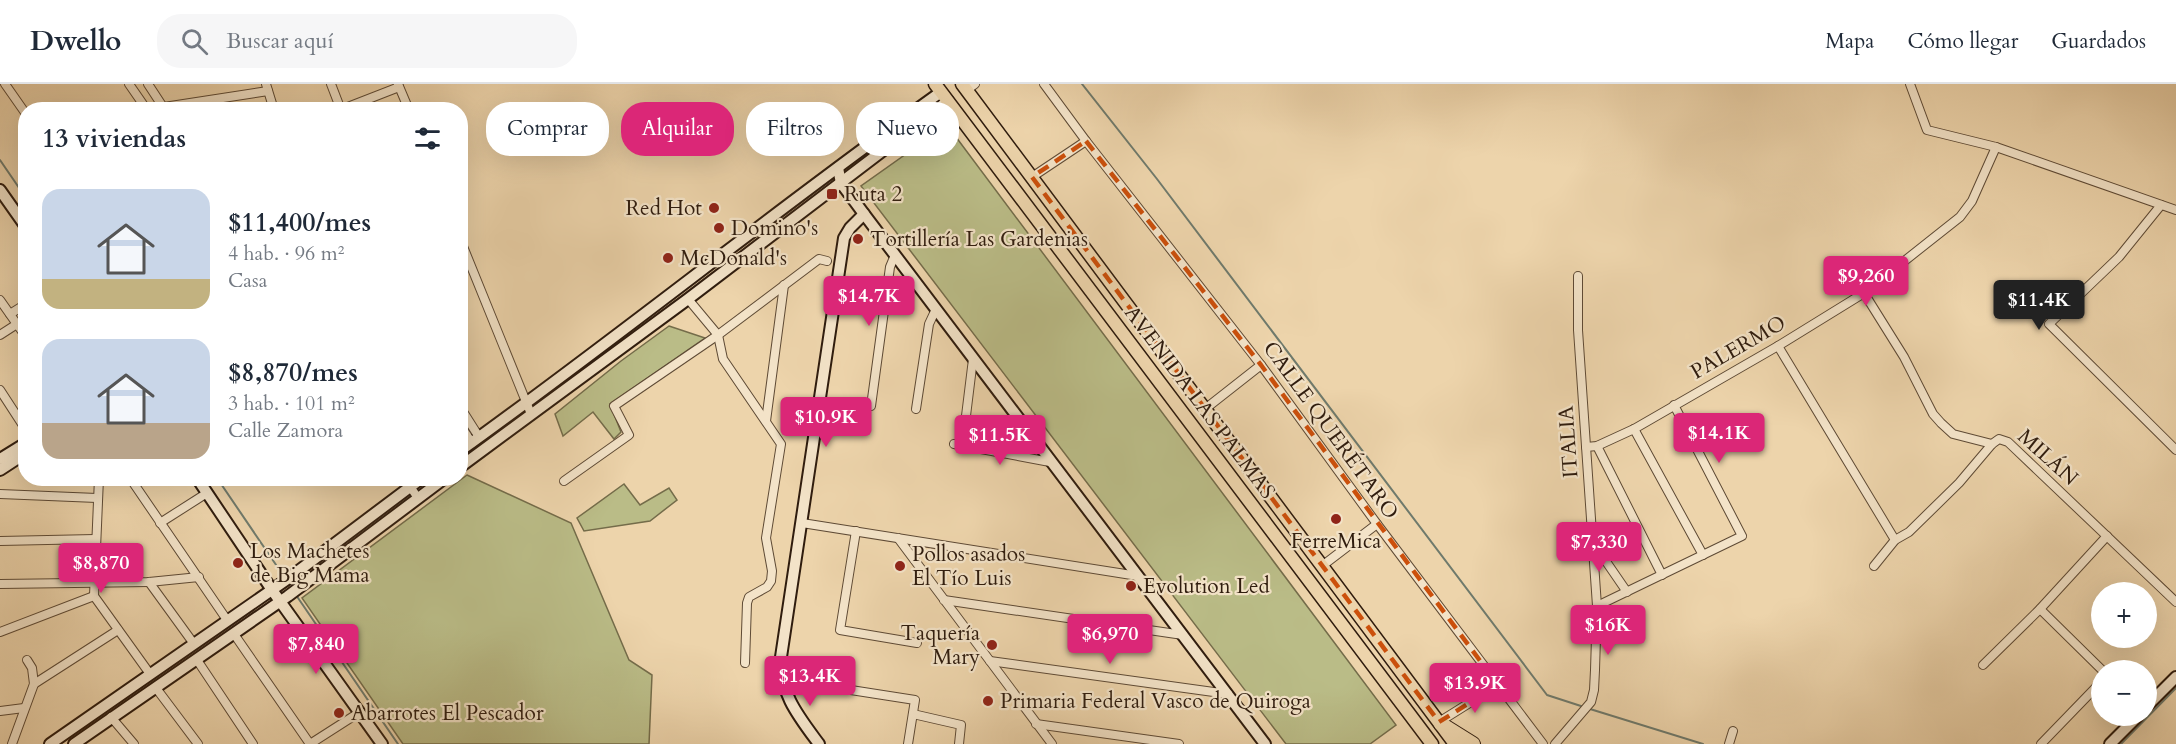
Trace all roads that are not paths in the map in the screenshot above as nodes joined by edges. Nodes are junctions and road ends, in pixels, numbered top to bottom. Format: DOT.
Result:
graph roads {
  1 [pos="5,84"];
  2 [pos="129,84"];
  3 [pos="148,84"];
  4 [pos="331,84"];
  5 [pos="1044,84"];
  6 [pos="1910,84"];
  7 [pos="398,86"];
  8 [pos="968,86"];
  9 [pos="267,87"];
  10 [pos="942,92"];
  11 [pos="141,102"];
  12 [pos="161,102"];
  13 [pos="194,102"];
  14 [pos="272,102"];
  15 [pos="338,102"];
  16 [pos="358,102"];
  17 [pos="405,102"];
  18 [pos="927,102"];
  19 [pos="18,103"];
  20 [pos="1086,141"];
  21 [pos="1996,147"];
  22 [pos="856,154"];
  23 [pos="876,156"];
  24 [pos="838,168"];
  25 [pos="1032,177"];
  26 [pos="841,183"];
  27 [pos="0,190"];
  28 [pos="2161,205"];
  29 [pos="2176,210"];
  30 [pos="864,214"];
  31 [pos="18,216"];
  32 [pos="895,255"];
  33 [pos="827,261"];
  34 [pos="468,266"];
  35 [pos="1578,276"];
  36 [pos="784,285"];
  37 [pos="1864,293"];
  38 [pos="688,298"];
  39 [pos="0,300"];
  40 [pos="18,309"];
  41 [pos="936,309"];
  42 [pos="10,314"];
  43 [pos="17,324"];
  44 [pos="0,335"];
  45 [pos="718,335"];
  46 [pos="1778,346"];
  47 [pos="974,359"];
  48 [pos="1261,365"];
  49 [pos="1,393"];
  50 [pos="526,402"];
  51 [pos="1674,405"];
  52 [pos="871,406"];
  53 [pos="916,409"];
  54 [pos="1205,409"];
  55 [pos="531,414"];
  56 [pos="18,418"];
  57 [pos="766,421"];
  58 [pos="468,424"];
  59 [pos="1634,429"];
  60 [pos="468,432"];
  61 [pos="964,432"];
  62 [pos="476,440"];
  63 [pos="954,444"];
  64 [pos="1992,444"];
  65 [pos="468,446"];
  66 [pos="1597,446"];
  67 [pos="1586,447"];
  68 [pos="18,450"];
  69 [pos="2176,450"];
  70 [pos="18,457"];
  71 [pos="468,461"];
  72 [pos="1050,462"];
  73 [pos="1,466"];
  74 [pos="564,481"];
  75 [pos="98,486"];
  76 [pos="135,486"];
  77 [pos="202,486"];
  78 [pos="409,486"];
  79 [pos="418,486"];
  80 [pos="435,486"];
  81 [pos="0,494"];
  82 [pos="207,494"];
  83 [pos="423,495"];
  84 [pos="97,498"];
  85 [pos="160,523"];
  86 [pos="802,523"];
  87 [pos="1377,524"];
  88 [pos="856,531"];
  89 [pos="2107,536"];
  90 [pos="898,538"];
  91 [pos="95,539"];
  92 [pos="1592,540"];
  93 [pos="1895,540"];
  94 [pos="0,541"];
  95 [pos="1703,555"];
  96 [pos="1322,566"];
  97 [pos="1874,566"];
  98 [pos="302,569"];
  99 [pos="1662,574"];
  100 [pos="1138,576"];
  101 [pos="199,577"];
  102 [pos="309,580"];
  103 [pos="94,582"];
  104 [pos="149,582"];
  105 [pos="0,584"];
  106 [pos="275,587"];
  107 [pos="1627,592"];
  108 [pos="93,596"];
  109 [pos="289,596"];
  110 [pos="944,600"];
  111 [pos="2176,602"];
  112 [pos="1597,606"];
  113 [pos="2040,609"];
  114 [pos="227,621"];
  115 [pos="118,630"];
  116 [pos="0,632"];
  117 [pos="234,633"];
  118 [pos="1183,635"];
  119 [pos="917,643"];
  120 [pos="194,644"];
  121 [pos="27,660"];
  122 [pos="197,660"];
  123 [pos="2092,660"];
  124 [pos="990,661"];
  125 [pos="745,663"];
  126 [pos="1983,665"];
  127 [pos="150,675"];
  128 [pos="2176,677"];
  129 [pos="34,684"];
  130 [pos="1498,685"];
  131 [pos="156,688"];
  132 [pos="838,688"];
  133 [pos="2091,692"];
  134 [pos="1228,694"];
  135 [pos="2157,696"];
  136 [pos="24,708"];
  137 [pos="0,711"];
  138 [pos="360,712"];
  139 [pos="913,714"];
  140 [pos="111,717"];
  141 [pos="1440,723"];
  142 [pos="1036,724"];
  143 [pos="2128,726"];
  144 [pos="1733,731"];
  145 [pos="12,744"];
  146 [pos="50,744"];
  147 [pos="74,744"];
  148 [pos="134,744"];
  149 [pos="198,744"];
  150 [pos="253,744"];
  151 [pos="310,744"];
  152 [pos="382,744"];
  153 [pos="819,744"];
  154 [pos="908,744"];
  155 [pos="959,744"];
  156 [pos="1052,744"];
  157 [pos="1179,744"];
  158 [pos="1265,744"];
  159 [pos="1432,744"];
  160 [pos="1455,744"];
  161 [pos="1473,744"];
  162 [pos="1543,744"];
  163 [pos="1555,744"];
  164 [pos="1729,744"];
  165 [pos="2041,744"];
  166 [pos="2109,744"];
  1 -- 19 [label="street"];
  2 -- 11 [label="street"];
  3 -- 12 [label="street"];
  4 -- 15 [label="street"];
  5 -- 20 [label="street, CALLE QUERÉTARO"];
  6 -- 21 [label="street"];
  7 -- 16 [label="street"];
  7 -- 17 [label="street"];
  8 -- 25 [label="main road, AVENIDA LAS PALMAS"];
  9 -- 13 [label="street"];
  9 -- 14 [label="street"];
  10 -- 18 [label="street"];
  10 -- 159 [label="main road, AVENIDA LAS PALMAS"];
  20 -- 25 [label="street"];
  20 -- 48 [label="street, CALLE QUERÉTARO"];
  21 -- 28 [label="street"];
  21 -- 37 [label="street, PALERMO"];
  22 -- 24 [label="street"];
  23 -- 26 [label="street"];
  24 -- 26 [label="street"];
  24 -- 50 [label="street"];
  25 -- 54 [label="main road, AVENIDA LAS PALMAS"];
  26 -- 30 [label="street"];
  26 -- 38 [label="street"];
  27 -- 31 [label="street"];
  28 -- 29 [label="street"];
  28 -- 69 [label="street"];
  30 -- 32 [label="street"];
  30 -- 86 [label="street"];
  32 -- 41 [label="street"];
  32 -- 52 [label="street"];
  33 -- 36 [label="street"];
  34 -- 50 [label="street"];
  35 -- 67 [label="street, ITALIA"];
  36 -- 45 [label="street"];
  36 -- 57 [label="street"];
  37 -- 46 [label="street, PALERMO"];
  37 -- 64 [label="street"];
  38 -- 45 [label="street"];
  38 -- 55 [label="street"];
  39 -- 42 [label="street"];
  40 -- 42 [label="street"];
  41 -- 47 [label="street"];
  41 -- 53 [label="street"];
  42 -- 43 [label="street"];
  43 -- 44 [label="street"];
  45 -- 57 [label="street"];
  45 -- 74 [label="street"];
  46 -- 51 [label="street, PALERMO"];
  46 -- 93 [label="street"];
  47 -- 61 [label="street"];
  47 -- 72 [label="street"];
  48 -- 54 [label="street"];
  48 -- 87 [label="street, CALLE QUERÉTARO"];
  49 -- 56 [label="street"];
  50 -- 55 [label="street"];
  50 -- 62 [label="street"];
  51 -- 59 [label="street, PALERMO"];
  51 -- 95 [label="street"];
  54 -- 96 [label="main road, AVENIDA LAS PALMAS"];
  55 -- 71 [label="street"];
  57 -- 125 [label="street"];
  58 -- 62 [label="street"];
  59 -- 66 [label="street, PALERMO"];
  59 -- 95 [label="street"];
  60 -- 62 [label="street"];
  62 -- 65 [label="street"];
  63 -- 72 [label="street"];
  64 -- 89 [label="street, MILÁN"];
  64 -- 93 [label="street, MILÁN"];
  66 -- 67 [label="street, PALERMO"];
  66 -- 99 [label="street"];
  67 -- 92 [label="street, ITALIA"];
  68 -- 73 [label="street"];
  70 -- 73 [label="street"];
  72 -- 100 [label="street"];
  75 -- 84 [label="street"];
  76 -- 85 [label="street"];
  77 -- 82 [label="street"];
  78 -- 98 [label="street"];
  79 -- 83 [label="street"];
  80 -- 83 [label="street"];
  81 -- 84 [label="street"];
  82 -- 85 [label="street"];
  82 -- 106 [label="street"];
  83 -- 102 [label="street"];
  84 -- 91 [label="street"];
  85 -- 101 [label="street"];
  86 -- 88 [label="street"];
  86 -- 153 [label="street"];
  87 -- 96 [label="street"];
  87 -- 130 [label="street, CALLE QUERÉTARO"];
  88 -- 90 [label="street"];
  88 -- 119 [label="street"];
  89 -- 111 [label="street, MILÁN"];
  89 -- 113 [label="street"];
  90 -- 100 [label="street"];
  90 -- 110 [label="street"];
  91 -- 94 [label="street"];
  91 -- 103 [label="street"];
  92 -- 107 [label="street"];
  92 -- 112 [label="street, ITALIA"];
  93 -- 97 [label="street, MILÁN"];
  95 -- 99 [label="street"];
  96 -- 141 [label="main road, AVENIDA LAS PALMAS"];
  98 -- 102 [label="street"];
  98 -- 106 [label="street"];
  99 -- 107 [label="street"];
  100 -- 118 [label="street"];
  101 -- 104 [label="street"];
  101 -- 114 [label="street"];
  102 -- 109 [label="street"];
  103 -- 104 [label="street"];
  103 -- 105 [label="street"];
  103 -- 108 [label="street"];
  104 -- 120 [label="street"];
  106 -- 109 [label="street"];
  106 -- 114 [label="street"];
  107 -- 112 [label="street"];
  108 -- 115 [label="street"];
  108 -- 116 [label="street"];
  109 -- 117 [label="street"];
  109 -- 138 [label="street"];
  110 -- 118 [label="street"];
  110 -- 124 [label="street"];
  112 -- 163 [label="street, ITALIA"];
  113 -- 123 [label="street"];
  113 -- 126 [label="street"];
  114 -- 120 [label="street"];
  115 -- 127 [label="street"];
  115 -- 129 [label="street"];
  117 -- 122 [label="street"];
  117 -- 151 [label="street"];
  118 -- 134 [label="street"];
  120 -- 127 [label="street"];
  121 -- 129 [label="street"];
  122 -- 131 [label="street"];
  122 -- 150 [label="street"];
  124 -- 134 [label="street"];
  124 -- 142 [label="street"];
  127 -- 146 [label="street"];
  128 -- 135 [label="street"];
  129 -- 136 [label="street"];
  130 -- 141 [label="street"];
  130 -- 162 [label="street, CALLE QUERÉTARO"];
  131 -- 140 [label="street"];
  131 -- 149 [label="street"];
  132 -- 139 [label="street"];
  133 -- 165 [label="street"];
  134 -- 158 [label="street"];
  136 -- 137 [label="street"];
  136 -- 145 [label="street"];
  138 -- 151 [label="street"];
  138 -- 152 [label="street"];
  139 -- 154 [label="street"];
  139 -- 155 [label="street"];
  140 -- 147 [label="street"];
  140 -- 148 [label="street"];
  141 -- 160 [label="main road, AVENIDA LAS PALMAS"];
  141 -- 161 [label="highway"];
  142 -- 156 [label="street"];
  142 -- 157 [label="street"];
  143 -- 166 [label="street"];
  144 -- 164 [label="street"];
}
